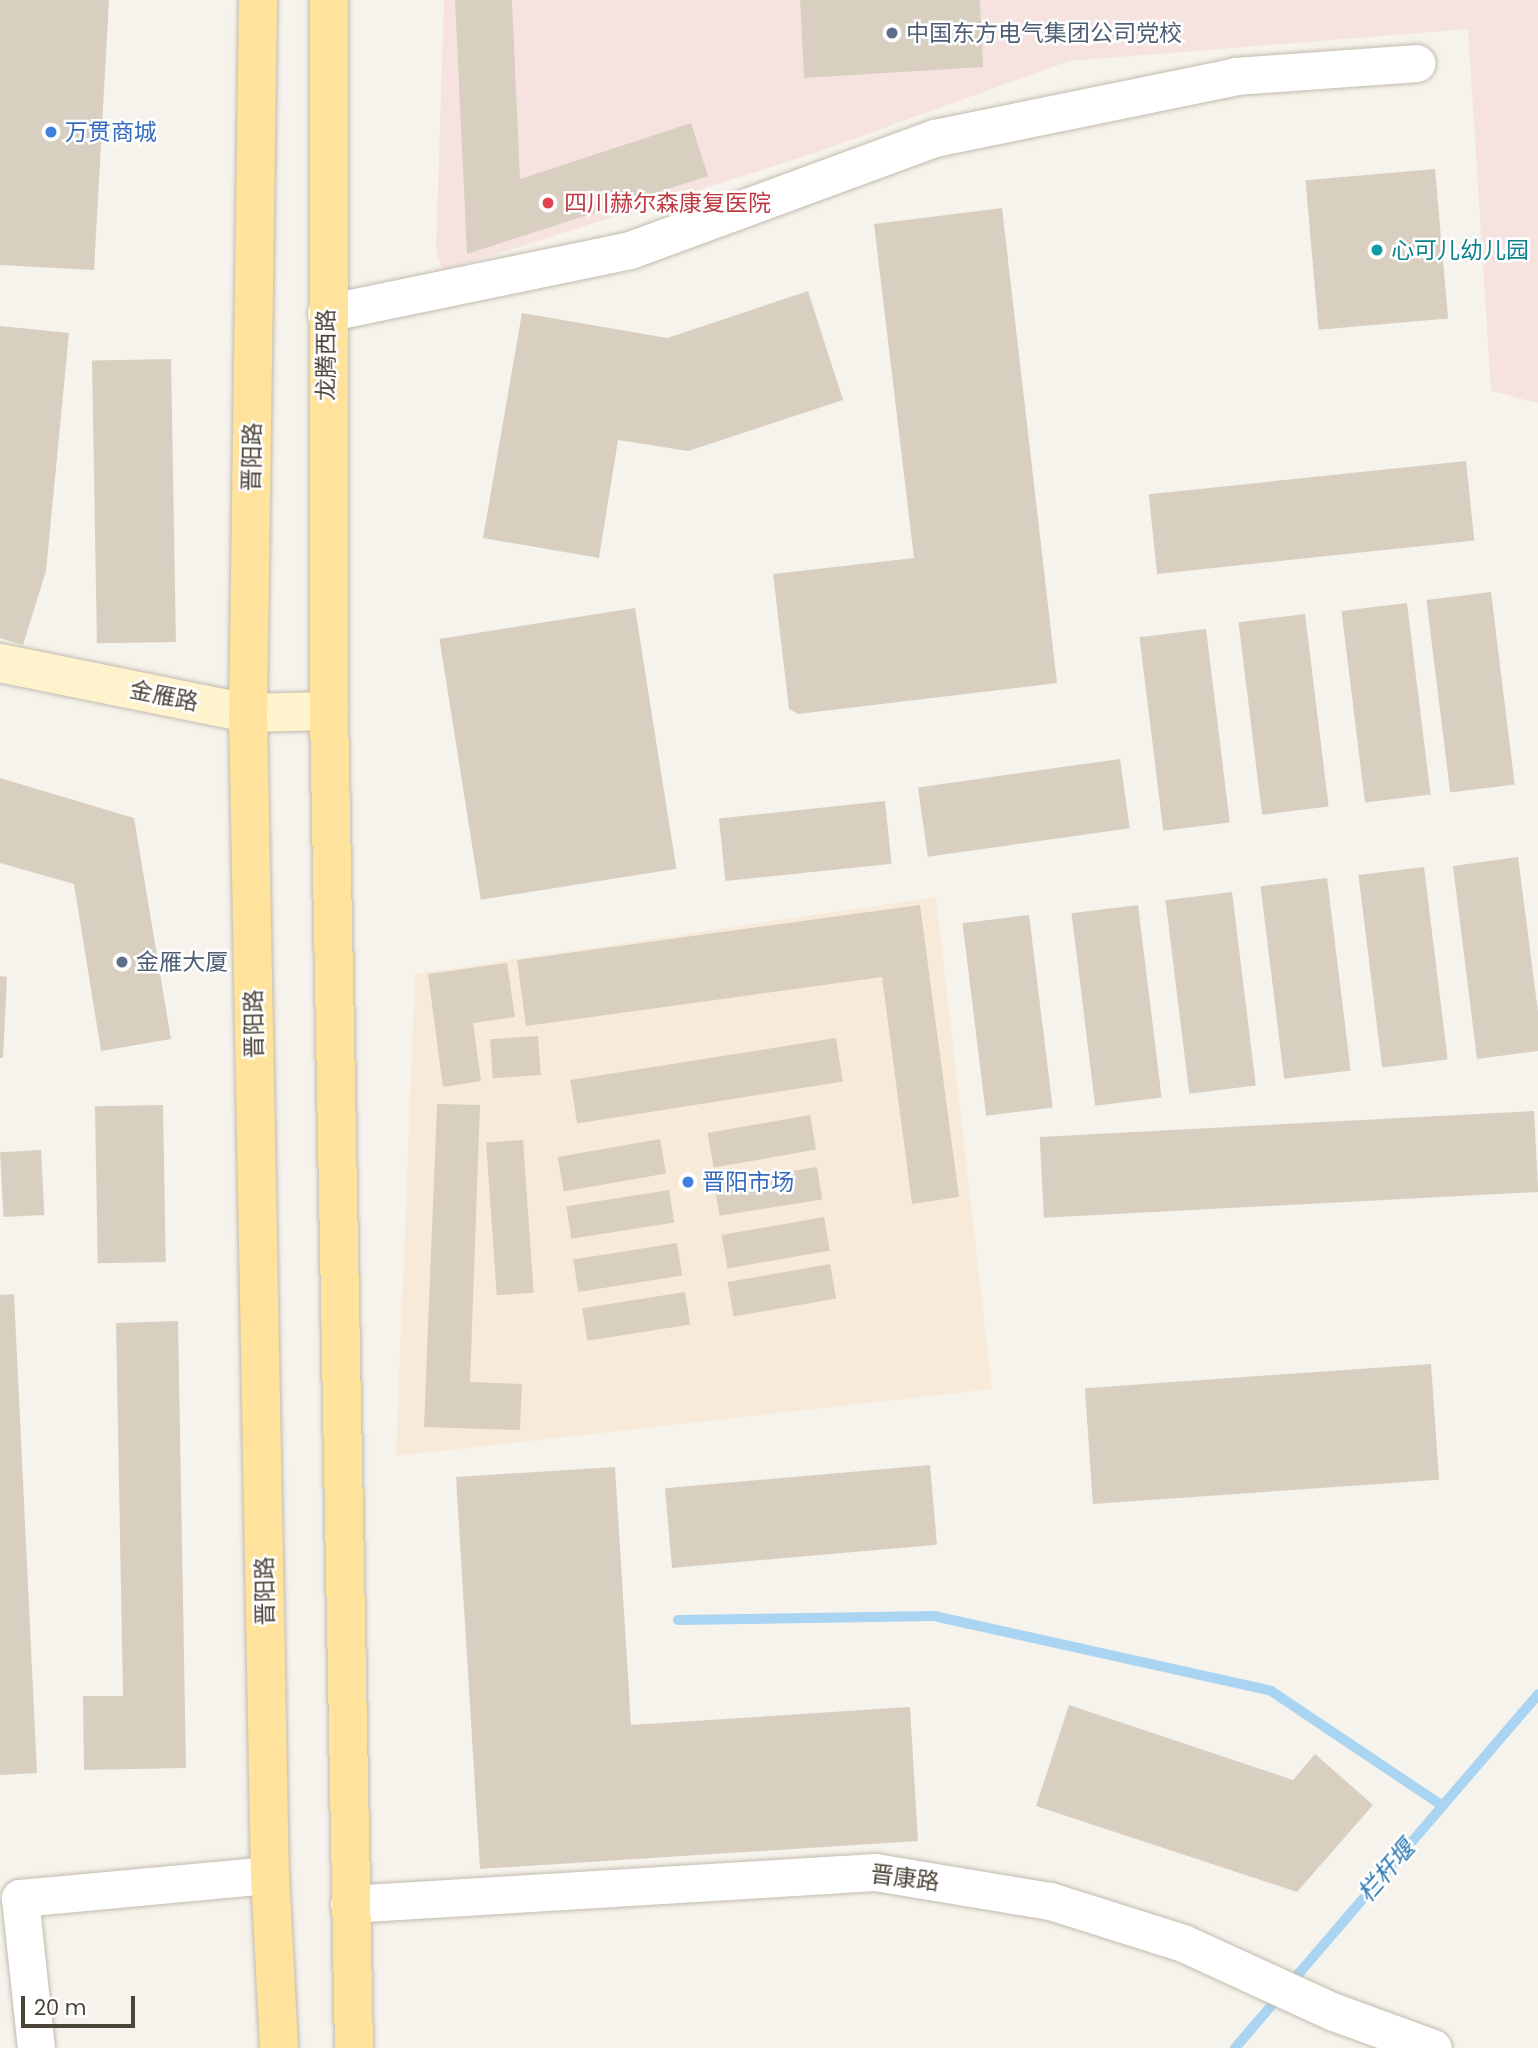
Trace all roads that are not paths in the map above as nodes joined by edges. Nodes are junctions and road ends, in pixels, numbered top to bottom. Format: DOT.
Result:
graph roads {
  1 [pos="258,0"];
  2 [pos="329,0"];
  3 [pos="1417,63"];
  4 [pos="326,313"];
  5 [pos="0,663"];
  6 [pos="328,710"];
  7 [pos="248,713"];
  8 [pos="270,1875"];
  9 [pos="349,1903"];
  10 [pos="36,2048"];
  11 [pos="279,2048"];
  12 [pos="354,2048"];
  13 [pos="1433,2048"];
  1 -- 7 [label="main road, 晋阳路"];
  2 -- 4 [label="main road, 龙腾西路"];
  3 -- 4 [label="street"];
  4 -- 6 [label="main road, 龙腾西路"];
  5 -- 7 [label="street, 金雁路"];
  6 -- 7 [label="street, 金雁路"];
  6 -- 9 [label="main road"];
  7 -- 8 [label="main road, 晋阳路"];
  8 -- 10 [label="street"];
  8 -- 11 [label="main road, 晋阳路"];
  9 -- 12 [label="main road"];
  9 -- 13 [label="street, 晋康路"];
}
